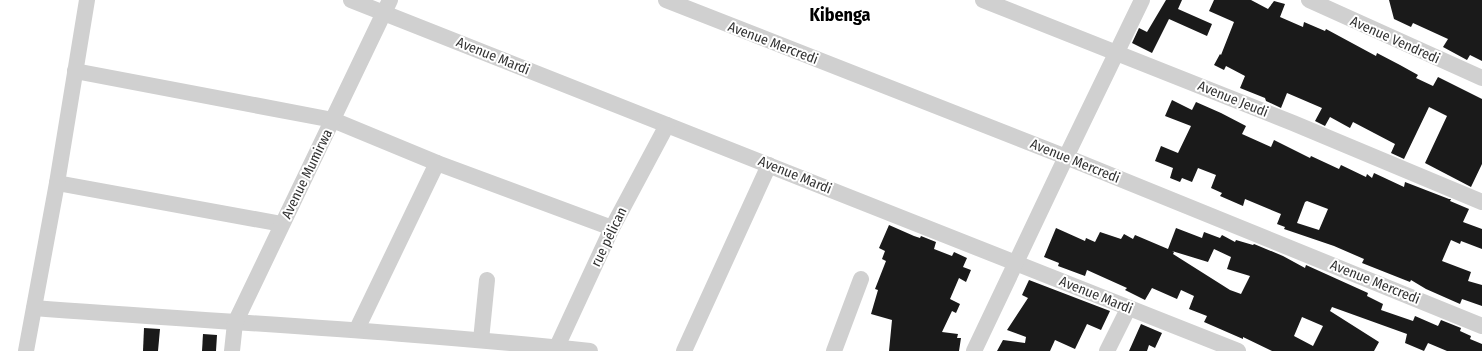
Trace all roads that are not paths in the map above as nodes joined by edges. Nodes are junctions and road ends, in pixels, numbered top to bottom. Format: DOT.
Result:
graph roads {
  1 [pos="87,0"];
  2 [pos="351,0"];
  3 [pos="666,0"];
  4 [pos="982,0"];
  5 [pos="1142,0"];
  6 [pos="1308,0"];
  7 [pos="387,6"];
  8 [pos="1117,52"];
  9 [pos="75,72"];
  10 [pos="1482,78"];
  11 [pos="333,120"];
  12 [pos="667,125"];
  13 [pos="1066,157"];
  14 [pos="437,163"];
  15 [pos="769,165"];
  16 [pos="57,183"];
  17 [pos="1482,202"];
  18 [pos="282,224"];
  19 [pos="612,228"];
  20 [pos="1015,263"];
  21 [pos="861,279"];
  22 [pos="487,280"];
  23 [pos="34,308"];
  24 [pos="1128,309"];
  25 [pos="235,323"];
  26 [pos="1482,326"];
  27 [pos="357,329"];
  28 [pos="481,340"];
  29 [pos="555,349"];
  30 [pos="26,351"];
  31 [pos="232,351"];
  32 [pos="590,351"];
  33 [pos="684,351"];
  34 [pos="834,351"];
  35 [pos="974,351"];
  36 [pos="1107,351"];
  37 [pos="1238,351"];
  1 -- 9 [label="street"];
  2 -- 7 [label="street, Avenue Mardi"];
  3 -- 13 [label="street, Avenue Mercredi"];
  4 -- 8 [label="street, Avenue Jeudi"];
  5 -- 8 [label="street"];
  6 -- 10 [label="street, Avenue Vendredi"];
  7 -- 11 [label="street, Avenue Mumirwa"];
  7 -- 12 [label="street, Avenue Mardi"];
  8 -- 13 [label="street"];
  8 -- 17 [label="street, Avenue Jeudi"];
  9 -- 11 [label="street"];
  9 -- 16 [label="street"];
  11 -- 14 [label="street"];
  11 -- 18 [label="street, Avenue Mumirwa"];
  12 -- 15 [label="street, Avenue Mardi"];
  12 -- 19 [label="street, rue pélican"];
  13 -- 20 [label="street"];
  13 -- 26 [label="street, Avenue Mercredi"];
  14 -- 19 [label="street"];
  14 -- 27 [label="street"];
  15 -- 20 [label="street, Avenue Mardi"];
  15 -- 33 [label="street"];
  16 -- 18 [label="street"];
  16 -- 23 [label="street"];
  18 -- 25 [label="street, Avenue Mumirwa"];
  19 -- 29 [label="street, rue pélican"];
  20 -- 24 [label="street, Avenue Mardi"];
  20 -- 35 [label="street"];
  21 -- 34 [label="street"];
  22 -- 28 [label="street"];
  23 -- 25 [label="street"];
  23 -- 30 [label="street"];
  24 -- 36 [label="street"];
  24 -- 37 [label="street, Avenue Mardi"];
  25 -- 27 [label="street"];
  25 -- 31 [label="street, Avenue Mumirwa"];
  27 -- 28 [label="street"];
  28 -- 29 [label="street"];
  29 -- 32 [label="street"];
}
